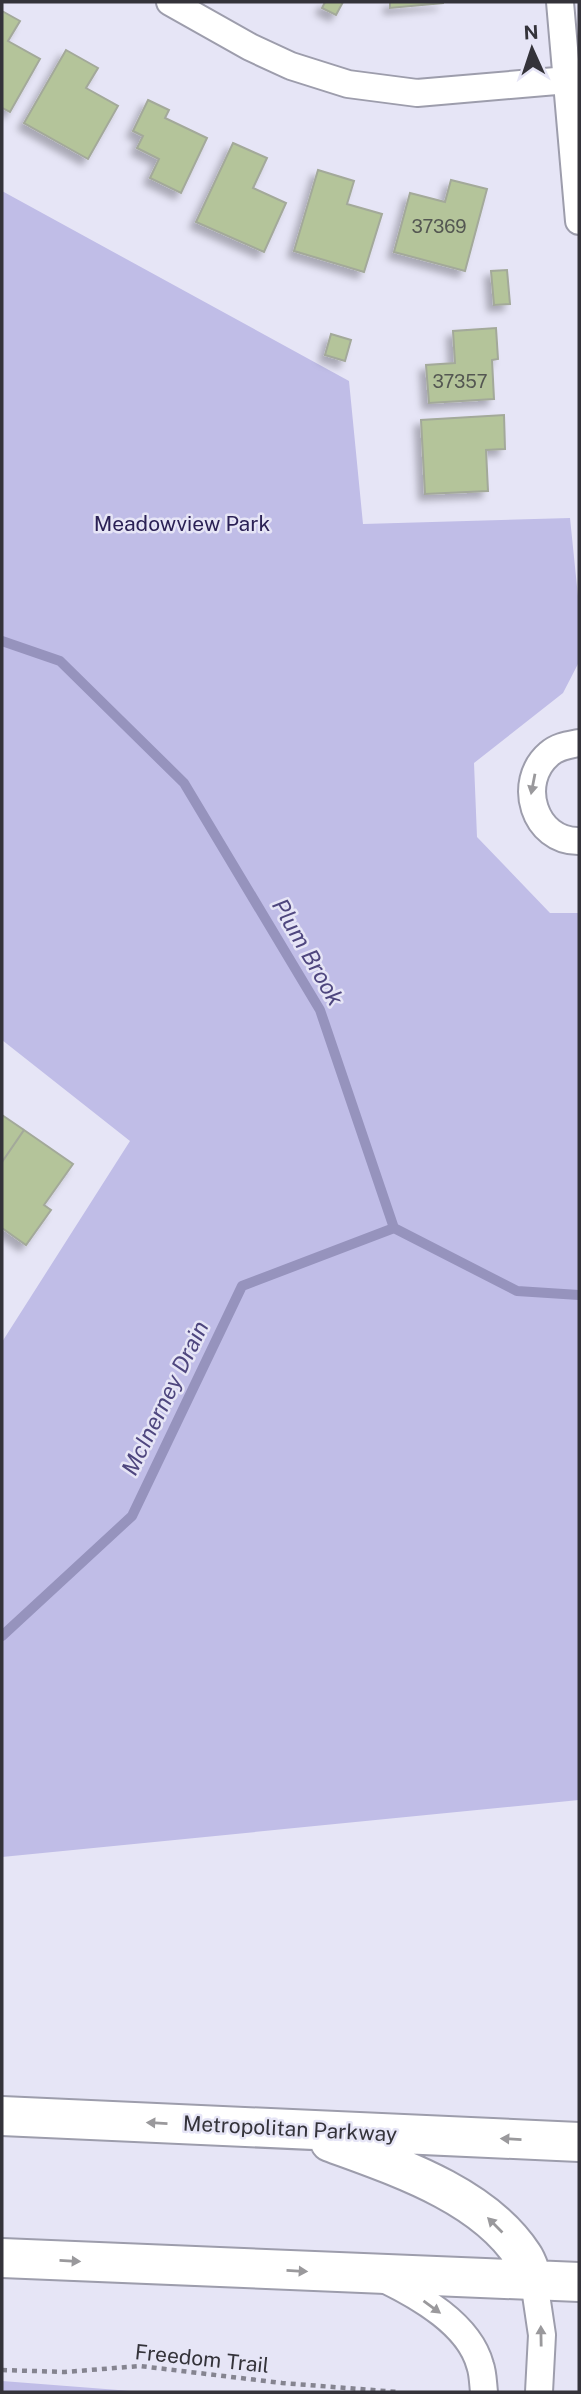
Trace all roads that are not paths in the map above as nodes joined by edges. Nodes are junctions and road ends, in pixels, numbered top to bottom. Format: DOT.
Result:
graph roads {
  1 [pos="170,2"];
  2 [pos="560,2"];
  3 [pos="568,80"];
  4 [pos="579,221"];
  5 [pos="579,743"];
  6 [pos="579,841"];
  7 [pos="2,2116"];
  8 [pos="299,2130"];
  9 [pos="579,2142"];
  10 [pos="2,2258"];
  11 [pos="372,2274"];
  12 [pos="534,2281"];
  13 [pos="579,2282"];
  14 [pos="484,2392"];
  15 [pos="540,2392"];
  1 -- 3 [label="street"];
  2 -- 3 [label="street"];
  3 -- 4 [label="street"];
  5 -- 6 [label="street, one-way"];
  8 -- 7 [label="main road, Metropolitan Parkway, one-way"];
  9 -- 8 [label="main road, Metropolitan Parkway, one-way"];
  12 -- 8 [label="main road, one-way"];
  10 -- 11 [label="main road, one-way"];
  11 -- 12 [label="main road"];
  11 -- 14 [label="street, one-way"];
  12 -- 13 [label="main road"];
  15 -- 12 [label="street, one-way"];
}
